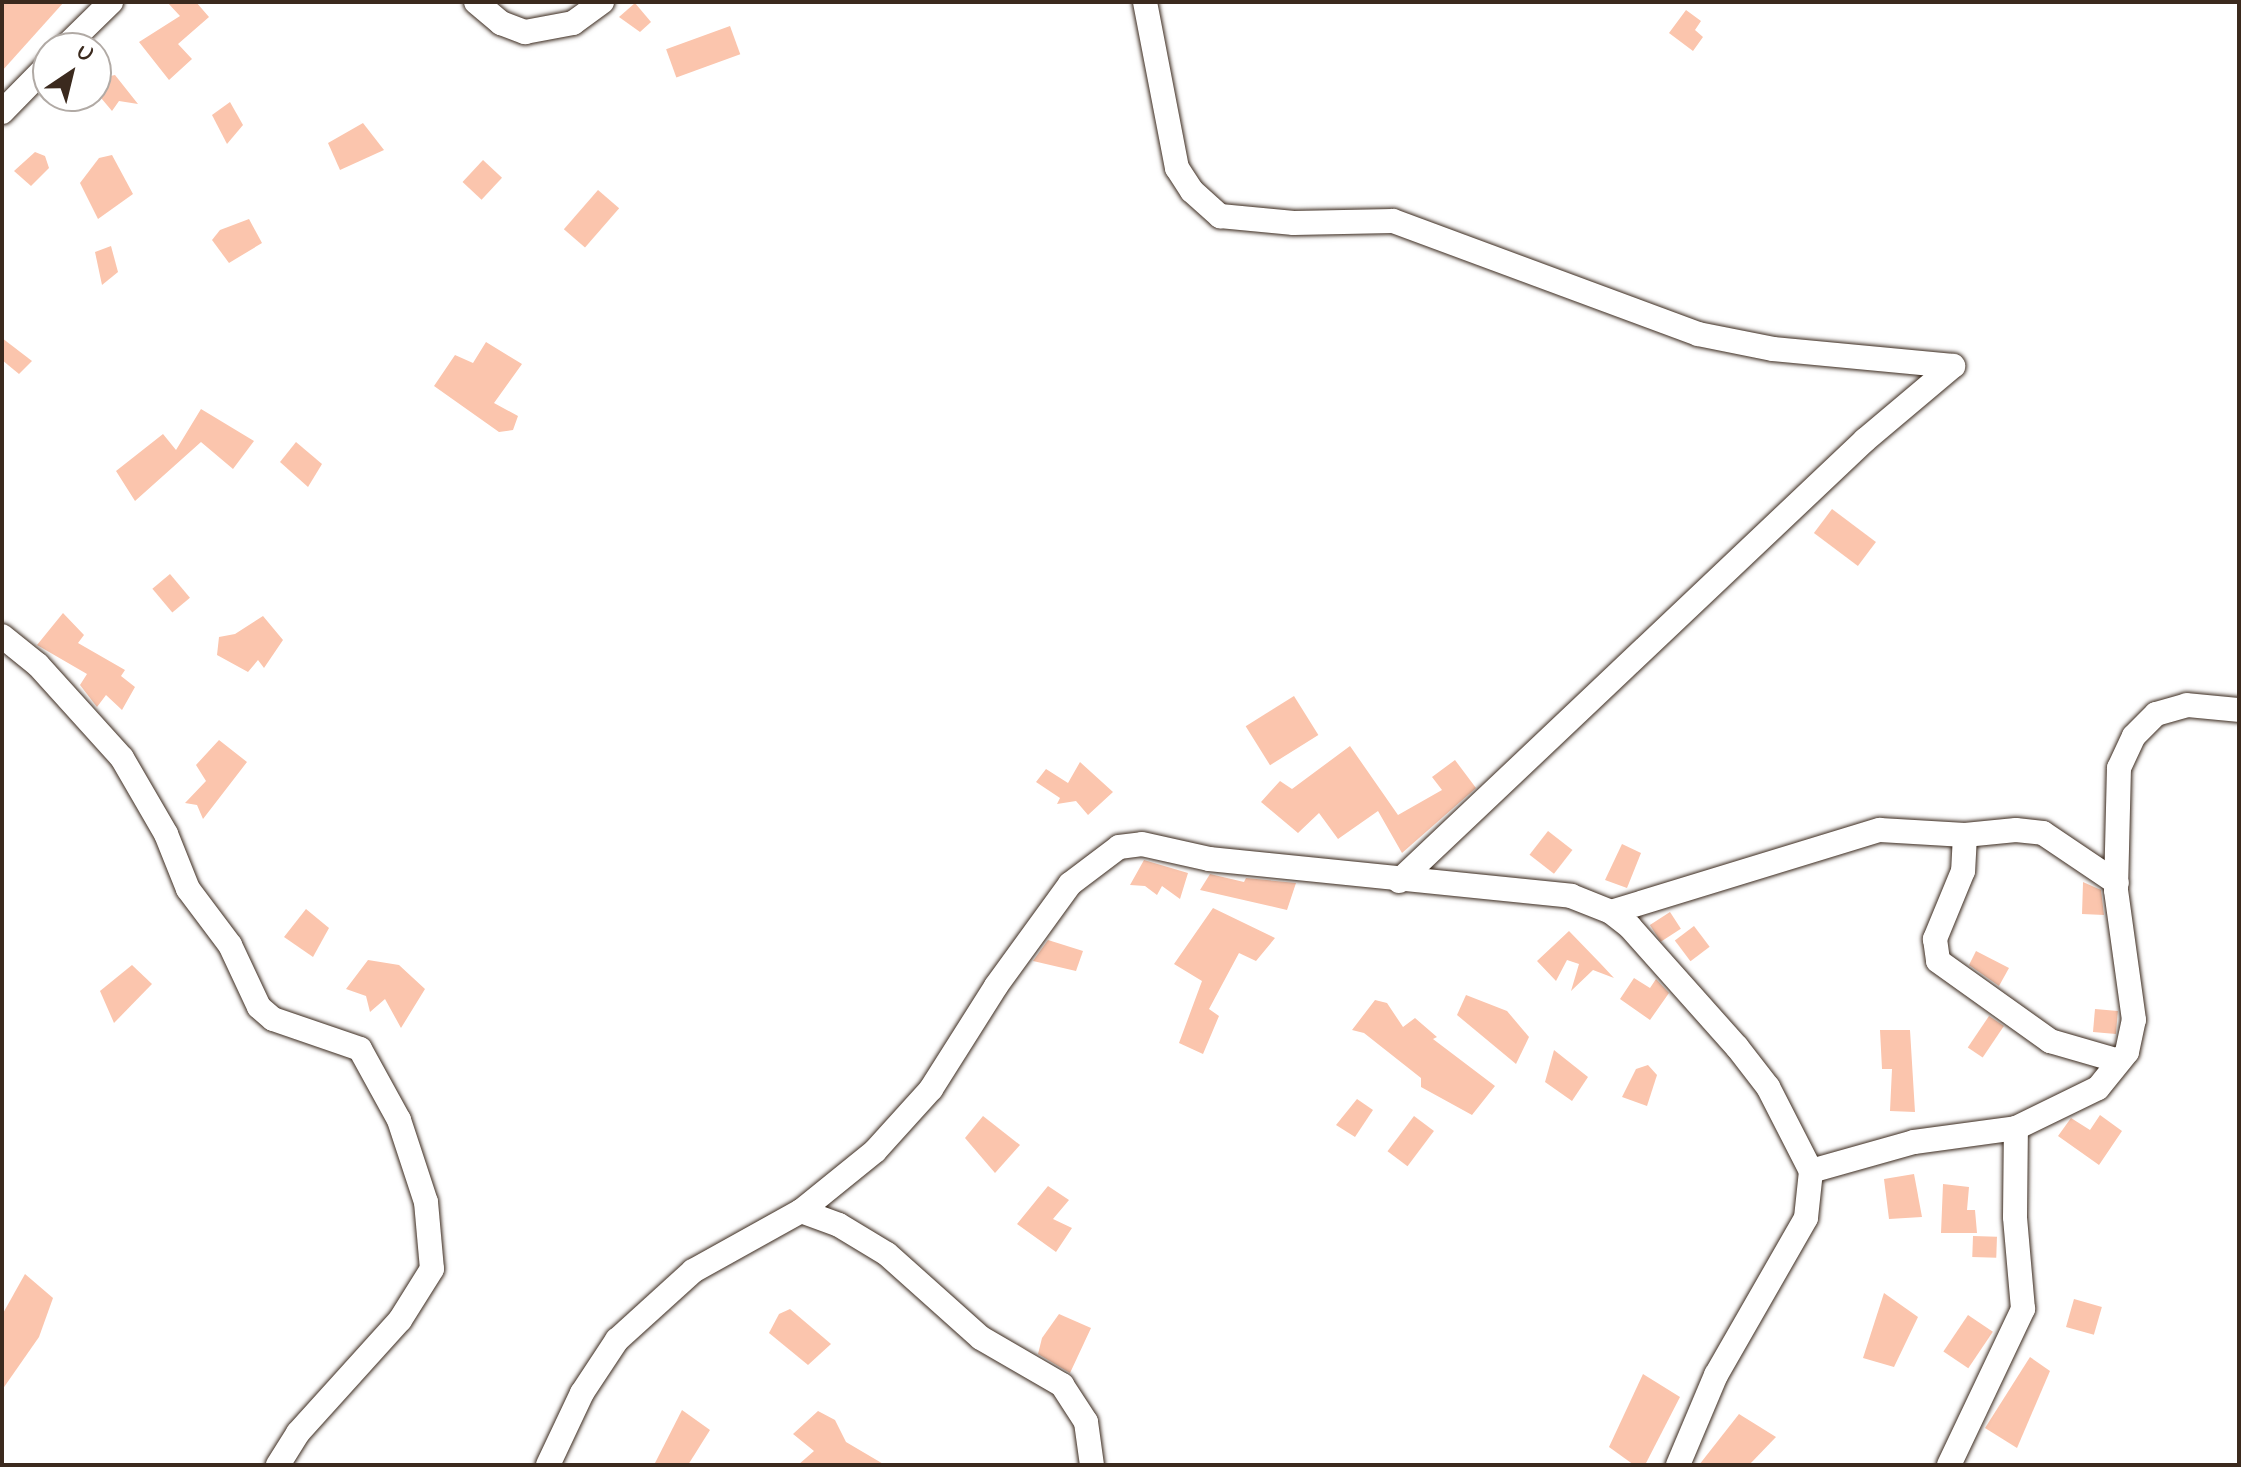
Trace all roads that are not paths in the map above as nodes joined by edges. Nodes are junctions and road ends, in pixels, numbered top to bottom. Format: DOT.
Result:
graph roads {
  1 [pos="111,2"];
  2 [pos="476,2"];
  3 [pos="602,2"];
  4 [pos="1145,2"];
  5 [pos="80,32"];
  6 [pos="32,81"];
  7 [pos="2,112"];
  8 [pos="2,636"];
  9 [pos="2239,710"];
  10 [pos="1965,835"];
  11 [pos="1399,881"];
  12 [pos="2117,883"];
  13 [pos="1611,912"];
  14 [pos="2119,1061"];
  15 [pos="2016,1128"];
  16 [pos="1811,1171"];
  17 [pos="801,1211"];
  18 [pos="278,1465"];
  19 [pos="548,1465"];
  20 [pos="1092,1465"];
  21 [pos="1678,1465"];
  22 [pos="1949,1465"];
  1 -- 5 [label="street"];
  2 -- 3 [label="street"];
  4 -- 11 [label="street"];
  6 -- 7 [label="street"];
  8 -- 18 [label="street"];
  9 -- 12 [label="street"];
  10 -- 12 [label="street"];
  10 -- 13 [label="street"];
  10 -- 14 [label="street"];
  11 -- 13 [label="street"];
  11 -- 17 [label="street"];
  12 -- 14 [label="street"];
  13 -- 16 [label="street"];
  14 -- 15 [label="street"];
  15 -- 16 [label="street"];
  15 -- 22 [label="street"];
  16 -- 21 [label="street"];
  17 -- 19 [label="street"];
  17 -- 20 [label="street"];
}
